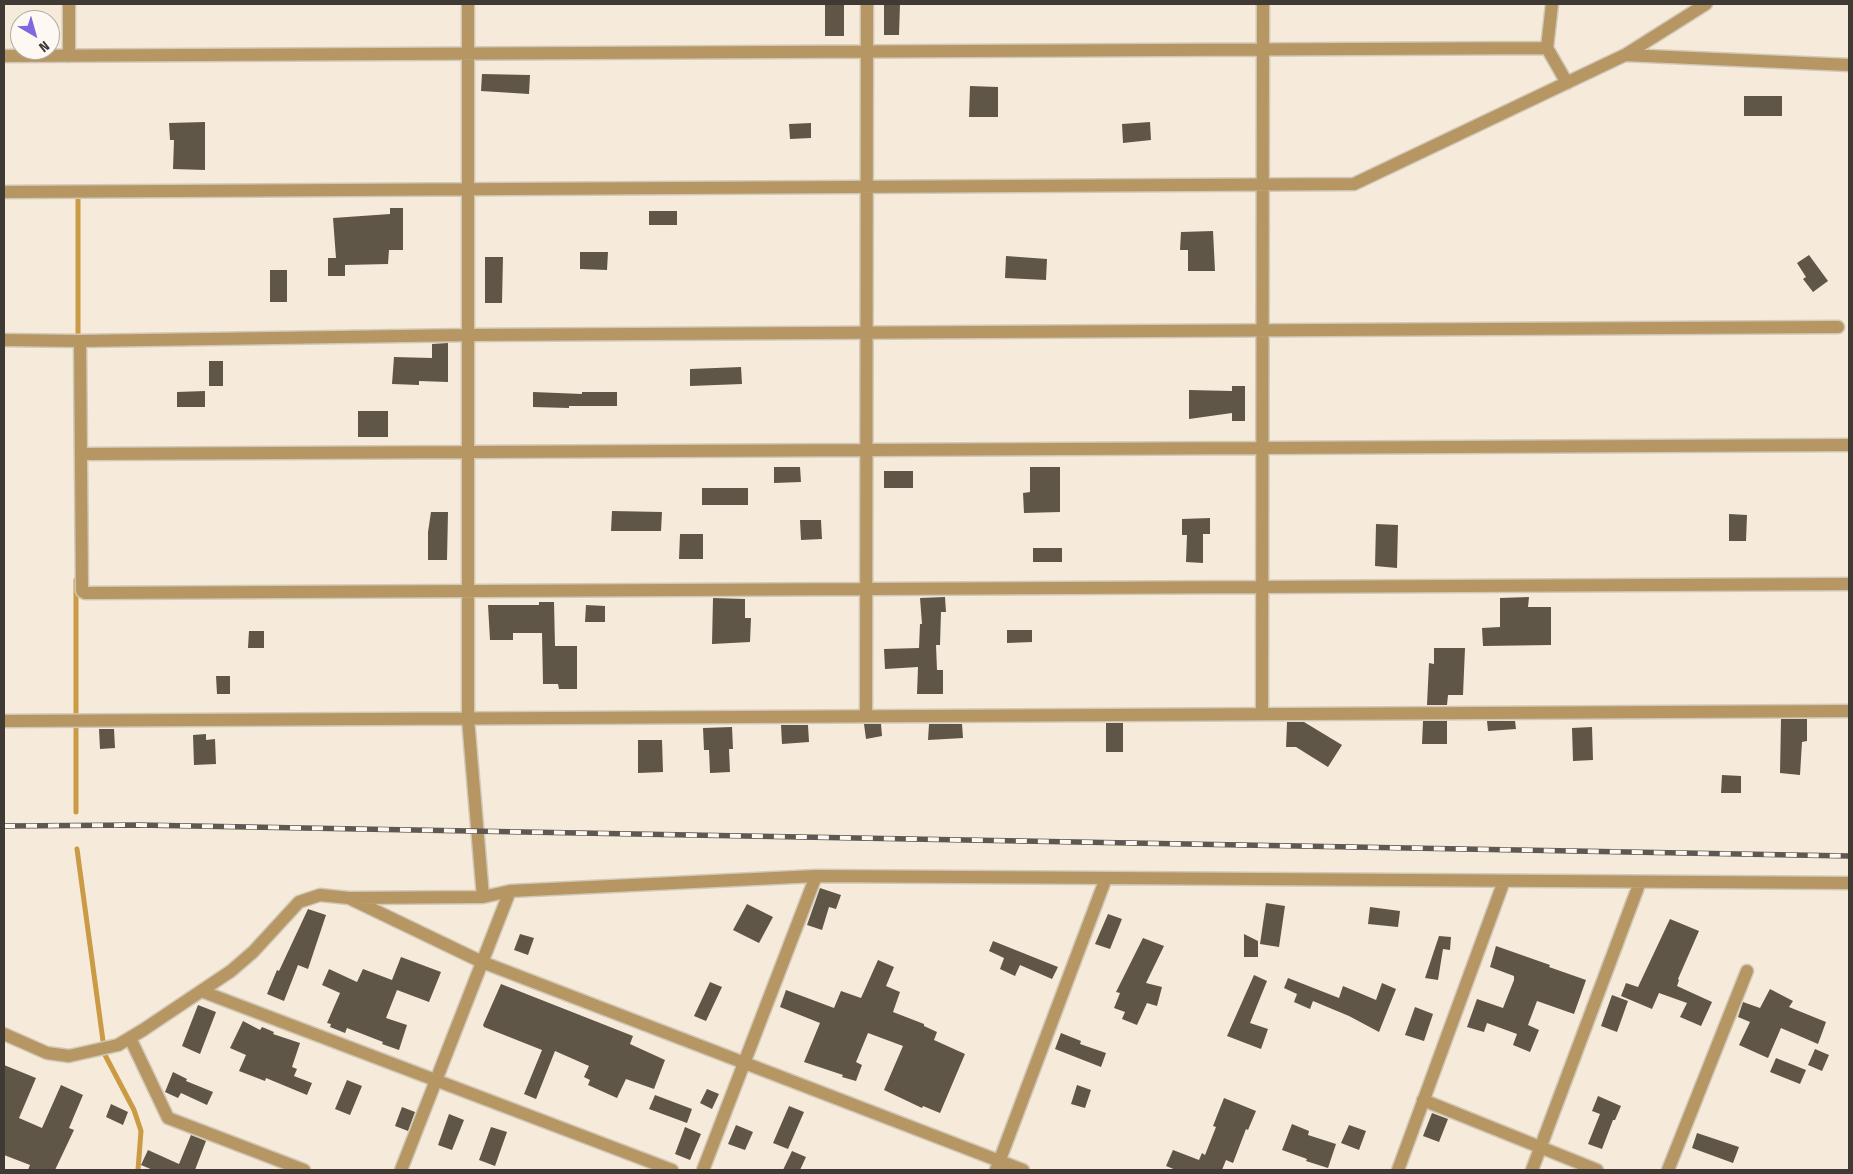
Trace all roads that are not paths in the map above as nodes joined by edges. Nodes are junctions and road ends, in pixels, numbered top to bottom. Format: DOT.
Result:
graph roads {
  1 [pos="69,4"];
  2 [pos="468,4"];
  3 [pos="867,4"];
  4 [pos="1263,4"];
  5 [pos="1552,4"];
  6 [pos="1706,4"];
  7 [pos="1547,48"];
  8 [pos="1263,49"];
  9 [pos="867,52"];
  10 [pos="468,54"];
  11 [pos="1625,55"];
  12 [pos="4,56"];
  13 [pos="69,56"];
  14 [pos="1849,64"];
  15 [pos="1567,83"];
  16 [pos="1263,184"];
  17 [pos="867,186"];
  18 [pos="468,188"];
  19 [pos="4,192"];
  20 [pos="1838,327"];
  21 [pos="1263,330"];
  22 [pos="867,333"];
  23 [pos="468,335"];
  24 [pos="4,340"];
  25 [pos="80,341"];
  26 [pos="1849,445"];
  27 [pos="1263,448"];
  28 [pos="867,451"];
  29 [pos="468,453"];
  30 [pos="81,454"];
  31 [pos="1849,584"];
  32 [pos="1262,587"];
  33 [pos="866,589"];
  34 [pos="468,592"];
  35 [pos="1849,711"];
  36 [pos="1262,714"];
  37 [pos="866,716"];
  38 [pos="468,719"];
  39 [pos="4,721"];
  40 [pos="816,876"];
  41 [pos="1106,878"];
  42 [pos="1504,881"];
  43 [pos="1640,882"];
  44 [pos="1849,883"];
  45 [pos="510,891"];
  46 [pos="483,897"];
  47 [pos="349,898"];
  48 [pos="482,962"];
  49 [pos="1747,971"];
  50 [pos="201,991"];
  51 [pos="4,1034"];
  52 [pos="130,1038"];
  53 [pos="744,1063"];
  54 [pos="435,1081"];
  55 [pos="1424,1100"];
  56 [pos="1541,1147"];
  57 [pos="998,1166"];
  58 [pos="304,1170"];
  59 [pos="401,1170"];
  60 [pos="672,1170"];
  61 [pos="703,1170"];
  62 [pos="1022,1170"];
  63 [pos="1398,1170"];
  64 [pos="1532,1170"];
  65 [pos="1597,1170"];
  66 [pos="1668,1170"];
  1 -- 13 [label="street"];
  2 -- 10 [label="street"];
  3 -- 9 [label="street"];
  4 -- 8 [label="street"];
  5 -- 7 [label="street"];
  6 -- 11 [label="street"];
  7 -- 8 [label="street"];
  7 -- 15 [label="street"];
  8 -- 9 [label="street"];
  8 -- 16 [label="street"];
  9 -- 10 [label="street"];
  9 -- 17 [label="street"];
  10 -- 13 [label="street"];
  10 -- 18 [label="street"];
  11 -- 14 [label="street"];
  11 -- 15 [label="street"];
  12 -- 13 [label="street"];
  15 -- 16 [label="street"];
  16 -- 17 [label="street"];
  16 -- 21 [label="street"];
  17 -- 18 [label="street"];
  17 -- 22 [label="street"];
  18 -- 19 [label="street"];
  18 -- 23 [label="street"];
  20 -- 21 [label="street"];
  21 -- 22 [label="street"];
  21 -- 27 [label="street"];
  22 -- 23 [label="street"];
  22 -- 28 [label="street"];
  23 -- 25 [label="street"];
  23 -- 29 [label="street"];
  24 -- 25 [label="street"];
  25 -- 30 [label="street"];
  26 -- 27 [label="street"];
  27 -- 28 [label="street"];
  27 -- 32 [label="street"];
  28 -- 29 [label="street"];
  28 -- 33 [label="street"];
  29 -- 30 [label="street"];
  29 -- 34 [label="street"];
  30 -- 34 [label="street"];
  31 -- 32 [label="street"];
  32 -- 33 [label="street"];
  32 -- 36 [label="street"];
  33 -- 34 [label="street"];
  33 -- 37 [label="street"];
  34 -- 38 [label="street"];
  35 -- 36 [label="street"];
  36 -- 37 [label="street"];
  37 -- 38 [label="street"];
  38 -- 39 [label="street"];
  38 -- 46 [label="street"];
  40 -- 41 [label="street"];
  40 -- 45 [label="street"];
  40 -- 53 [label="street"];
  41 -- 42 [label="street"];
  41 -- 57 [label="street"];
  42 -- 43 [label="street"];
  42 -- 55 [label="street"];
  43 -- 44 [label="street"];
  43 -- 56 [label="street"];
  45 -- 46 [label="street"];
  45 -- 48 [label="street"];
  46 -- 47 [label="street"];
  47 -- 48 [label="street"];
  47 -- 50 [label="street"];
  48 -- 53 [label="street"];
  48 -- 54 [label="street"];
  49 -- 66 [label="street"];
  50 -- 52 [label="street"];
  50 -- 54 [label="street"];
  51 -- 52 [label="street"];
  52 -- 58 [label="street"];
  53 -- 57 [label="street"];
  53 -- 61 [label="street"];
  54 -- 59 [label="street"];
  54 -- 60 [label="street"];
  55 -- 56 [label="street"];
  55 -- 63 [label="street"];
  56 -- 64 [label="street"];
  56 -- 65 [label="street"];
  57 -- 62 [label="street"];
}
